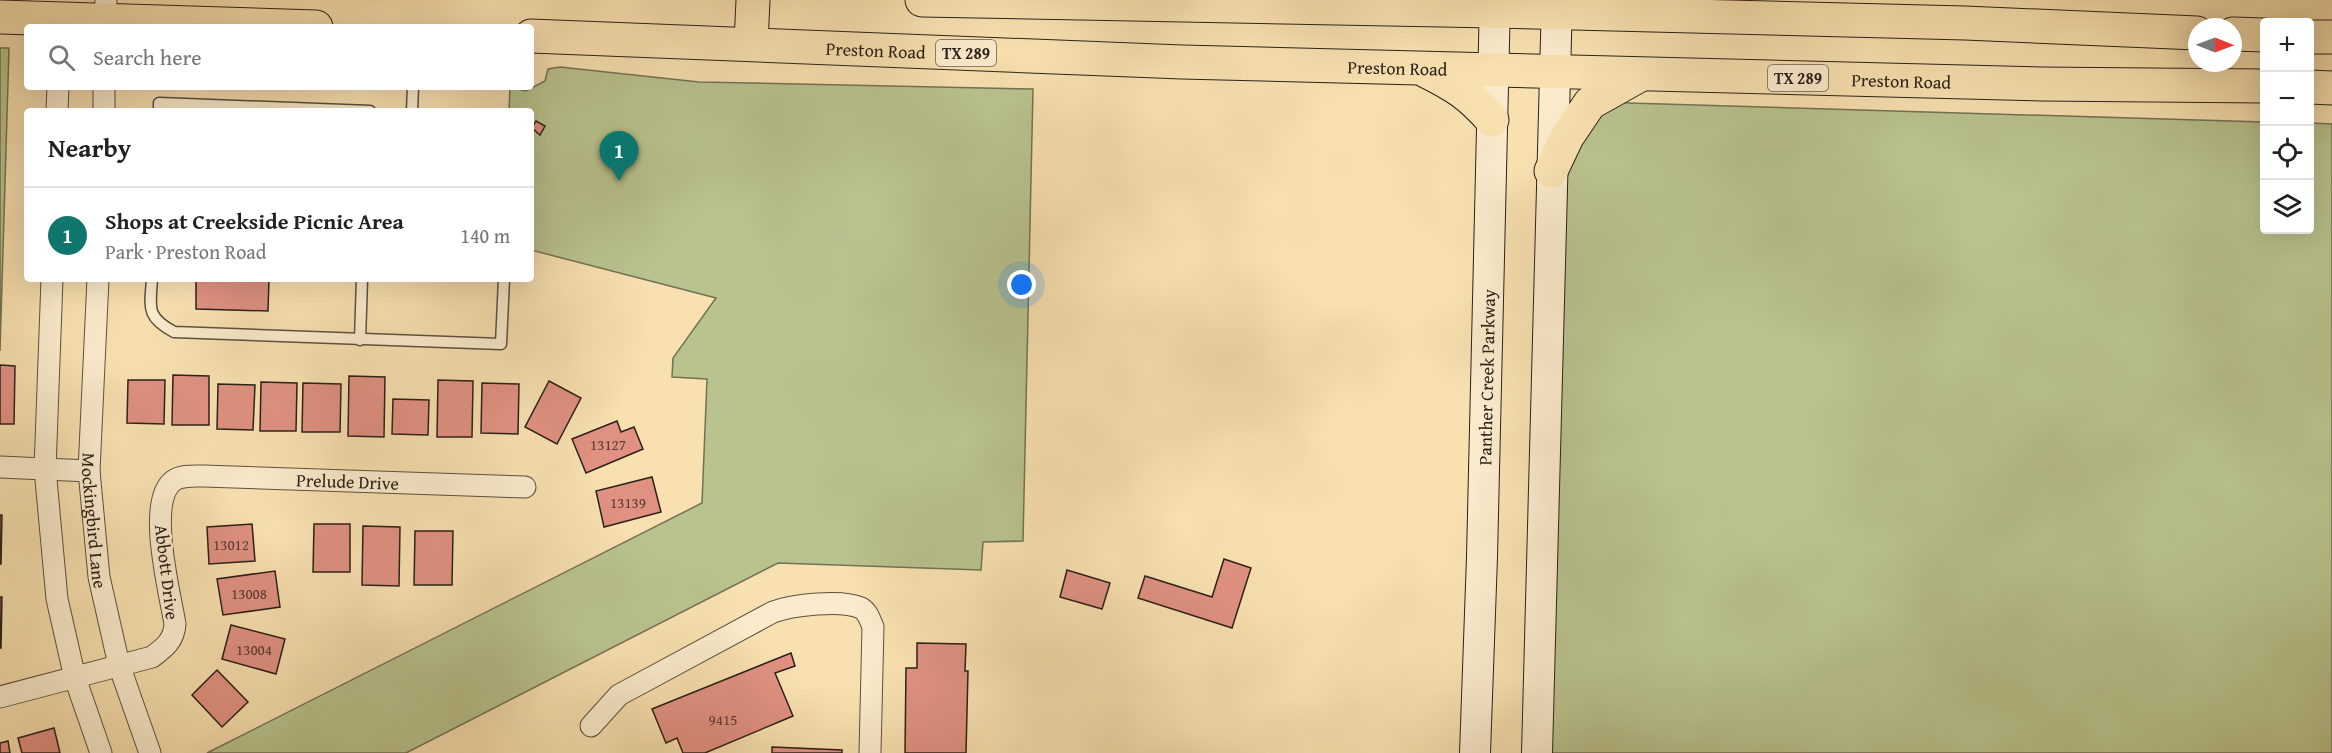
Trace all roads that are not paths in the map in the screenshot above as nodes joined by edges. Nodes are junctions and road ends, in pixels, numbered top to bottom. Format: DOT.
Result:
graph roads {
  1 [pos="753,0"];
  2 [pos="922,0"];
  3 [pos="1630,0"];
  4 [pos="1459,5"];
  5 [pos="1495,5"];
  6 [pos="1557,6"];
  7 [pos="60,15"];
  8 [pos="106,15"];
  9 [pos="1680,16"];
  10 [pos="0,17"];
  11 [pos="264,24"];
  12 [pos="2188,33"];
  13 [pos="2242,35"];
  14 [pos="534,36"];
  15 [pos="2260,36"];
  16 [pos="2314,37"];
  17 [pos="2332,37"];
  18 [pos="751,43"];
  19 [pos="1422,69"];
  20 [pos="1493,71"];
  21 [pos="1555,72"];
  22 [pos="1641,74"];
  23 [pos="2260,86"];
  24 [pos="2314,87"];
  25 [pos="2332,88"];
  26 [pos="58,90"];
  27 [pos="104,90"];
  28 [pos="413,90"];
  29 [pos="57,108"];
  30 [pos="104,108"];
  31 [pos="159,108"];
  32 [pos="290,108"];
  33 [pos="412,108"];
  34 [pos="1492,120"];
  35 [pos="1551,171"];
  36 [pos="52,282"];
  37 [pos="98,282"];
  38 [pos="152,282"];
  39 [pos="362,282"];
  40 [pos="504,282"];
  41 [pos="360,339"];
  42 [pos="0,467"];
  43 [pos="45,469"];
  44 [pos="89,471"];
  45 [pos="171,482"];
  46 [pos="525,487"];
  47 [pos="119,665"];
  48 [pos="75,678"];
  49 [pos="0,697"];
  50 [pos="591,726"];
  51 [pos="101,753"];
  52 [pos="150,753"];
  53 [pos="870,753"];
  54 [pos="1475,753"];
  55 [pos="1537,753"];
  1 -- 18 [label="main road"];
  2 -- 4 [label="main road"];
  3 -- 9 [label="main road"];
  4 -- 5 [label="main road"];
  5 -- 6 [label="main road"];
  5 -- 20 [label="main road, Panther Creek Parkway"];
  6 -- 9 [label="main road"];
  6 -- 21 [label="main road"];
  7 -- 8 [label="main road"];
  7 -- 10 [label="main road"];
  8 -- 11 [label="main road"];
  9 -- 12 [label="main road"];
  13 -- 15 [label="main road"];
  14 -- 18 [label="main road, Preston Road / TX 289"];
  16 -- 17 [label="main road"];
  18 -- 19 [label="main road, Preston Road / TX 289"];
  19 -- 20 [label="main road, Preston Road / TX 289"];
  19 -- 34 [label="main road"];
  20 -- 21 [label="main road, Preston Road / TX 289"];
  20 -- 34 [label="main road, Panther Creek Parkway"];
  21 -- 22 [label="main road, Preston Road / TX 289"];
  21 -- 35 [label="main road"];
  22 -- 23 [label="main road, Preston Road / TX 289"];
  22 -- 35 [label="main road"];
  24 -- 25 [label="main road"];
  26 -- 29 [label="street"];
  27 -- 30 [label="street"];
  28 -- 33 [label="lane"];
  31 -- 32 [label="lane"];
  34 -- 54 [label="main road, Panther Creek Parkway"];
  35 -- 55 [label="main road"];
  36 -- 43 [label="street"];
  37 -- 44 [label="street, Mockingbird Lane"];
  38 -- 41 [label="lane"];
  39 -- 41 [label="lane"];
  40 -- 41 [label="lane"];
  42 -- 43 [label="street"];
  43 -- 44 [label="street"];
  43 -- 48 [label="street"];
  44 -- 47 [label="street, Mockingbird Lane"];
  45 -- 46 [label="street, Prelude Drive"];
  45 -- 47 [label="street, Abbott Drive"];
  47 -- 48 [label="street, Abbott Drive"];
  47 -- 52 [label="street, Mockingbird Lane"];
  48 -- 49 [label="street, Abbott Drive"];
  48 -- 51 [label="street"];
  50 -- 53 [label="street"];
}
